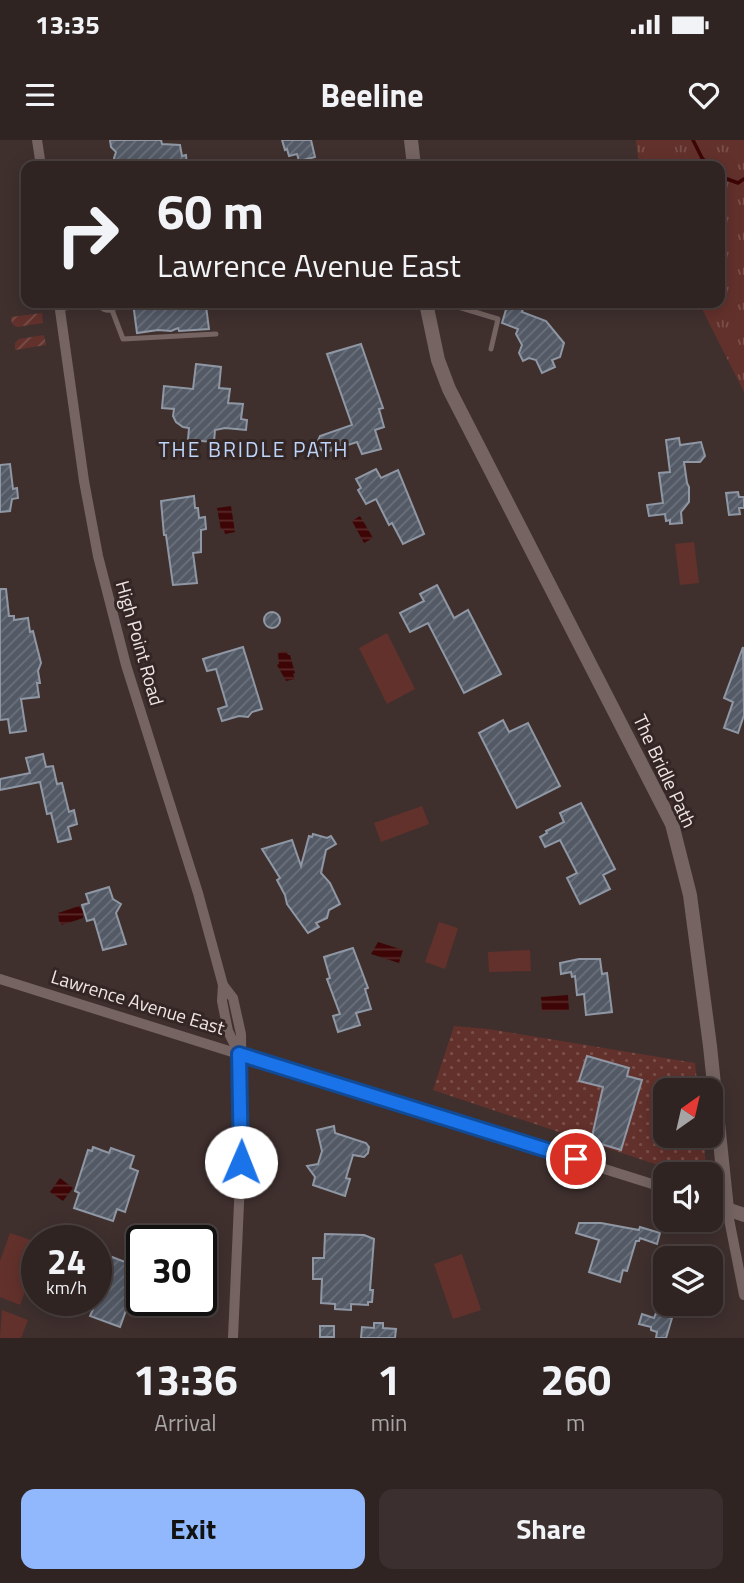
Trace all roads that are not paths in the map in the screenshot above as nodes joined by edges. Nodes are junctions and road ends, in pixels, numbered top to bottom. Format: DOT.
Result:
graph roads {
  1 [pos="37,140"];
  2 [pos="411,140"];
  3 [pos="40,161"];
  4 [pos="413,161"];
  5 [pos="60,308"];
  6 [pos="102,308"];
  7 [pos="427,308"];
  8 [pos="462,308"];
  9 [pos="112,310"];
  10 [pos="216,334"];
  11 [pos="491,349"];
  12 [pos="0,979"];
  13 [pos="239,1054"];
  14 [pos="653,1184"];
  15 [pos="723,1208"];
  16 [pos="727,1209"];
  17 [pos="744,1215"];
  18 [pos="744,1295"];
  19 [pos="233,1338"];
  1 -- 3 [label="street"];
  2 -- 4 [label="street"];
  5 -- 13 [label="street, High Point Road"];
  6 -- 9 [label="lane"];
  7 -- 16 [label="street, The Bridle Path"];
  8 -- 11 [label="lane"];
  9 -- 10 [label="lane"];
  12 -- 13 [label="street, Lawrence Avenue East"];
  13 -- 14 [label="street, Lawrence Avenue East"];
  13 -- 19 [label="street, High Point Road"];
  15 -- 16 [label="street"];
  16 -- 17 [label="street"];
  16 -- 18 [label="street, The Bridle Path"];
}
